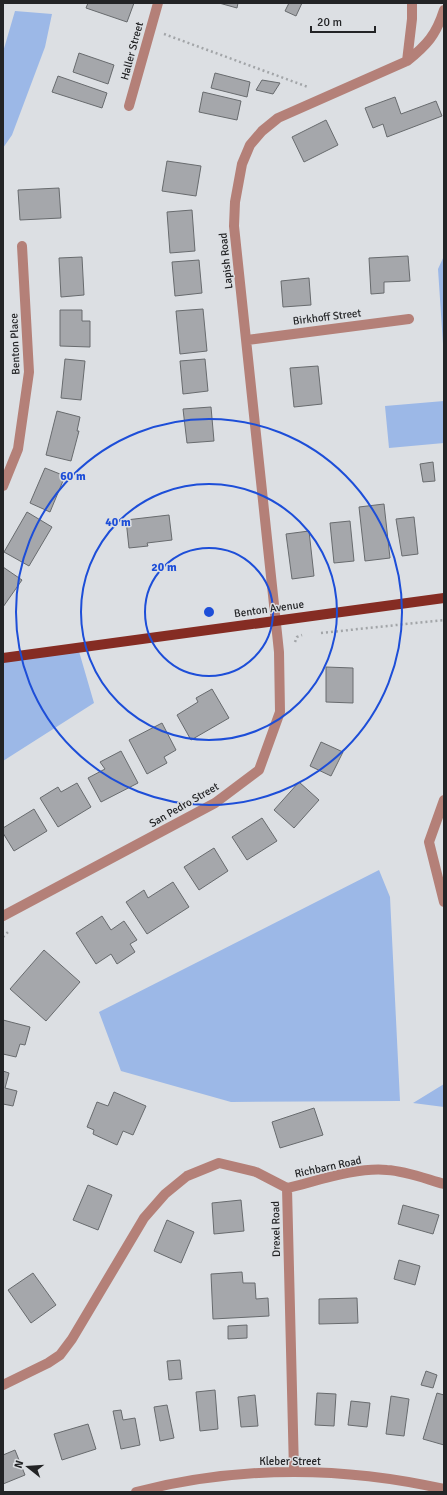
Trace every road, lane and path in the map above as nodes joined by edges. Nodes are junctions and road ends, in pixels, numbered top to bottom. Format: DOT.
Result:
graph roads {
  1 [pos="158,3"];
  2 [pos="412,3"];
  3 [pos="444,10"];
  4 [pos="151,29"];
  5 [pos="407,60"];
  6 [pos="330,95"];
  7 [pos="129,106"];
  8 [pos="22,246"];
  9 [pos="409,319"];
  10 [pos="247,340"];
  11 [pos="3,486"];
  12 [pos="444,598"];
  13 [pos="276,620"];
  14 [pos="444,620"];
  15 [pos="319,633"];
  16 [pos="304,634"];
  17 [pos="292,647"];
  18 [pos="3,658"];
  19 [pos="443,805"];
  20 [pos="444,902"];
  21 [pos="3,916"];
  22 [pos="14,928"];
  23 [pos="3,937"];
  24 [pos="444,1184"];
  25 [pos="287,1188"];
  26 [pos="3,1385"];
  27 [pos="294,1471"];
  28 [pos="444,1489"];
  29 [pos="136,1492"];
  1 -- 4 [label="street, Haller Street"];
  2 -- 5 [label="street"];
  3 -- 5 [label="street, Lapish Road"];
  4 -- 6 [label="path"];
  4 -- 7 [label="street, Haller Street"];
  5 -- 6 [label="street, Lapish Road"];
  6 -- 10 [label="street, Lapish Road"];
  8 -- 11 [label="street, Benton Place"];
  9 -- 10 [label="street, Birkhoff Street"];
  10 -- 13 [label="street, Lapish Road"];
  12 -- 13 [label="main road, Benton Avenue"];
  13 -- 18 [label="main road, Benton Avenue"];
  13 -- 21 [label="street, San Pedro Street"];
  14 -- 15 [label="path"];
  16 -- 17 [label="path"];
  19 -- 20 [label="street"];
  22 -- 23 [label="path"];
  24 -- 25 [label="street, Richbarn Road"];
  25 -- 26 [label="street, Drexel Road"];
  25 -- 27 [label="street, Drexel Road"];
  27 -- 28 [label="street, Kleber Street"];
  27 -- 29 [label="street, Kleber Street"];
}
